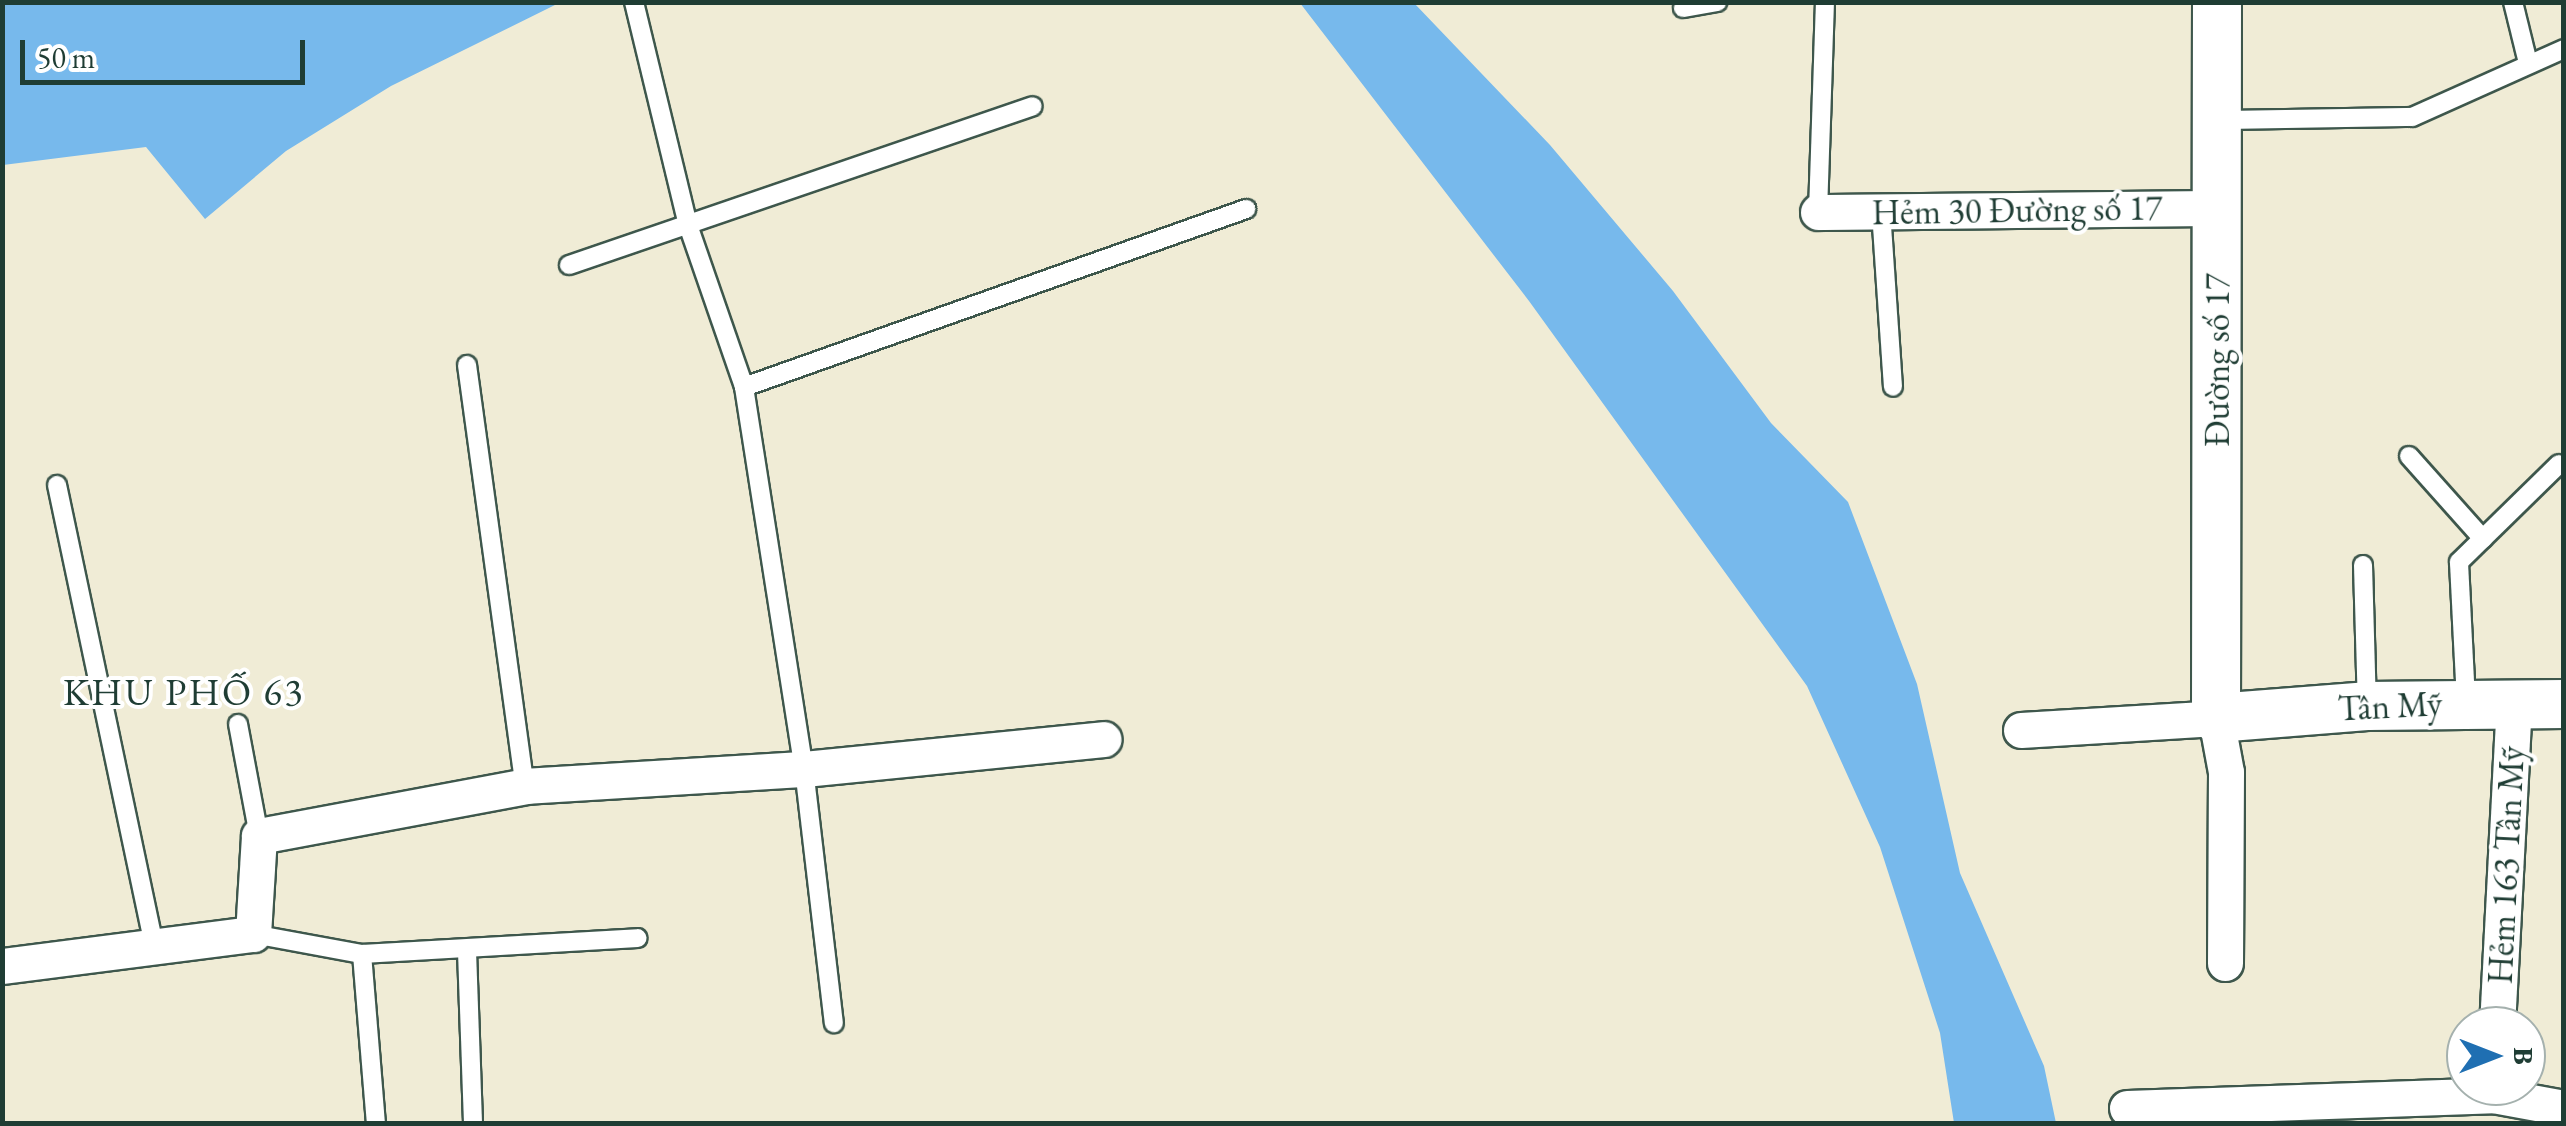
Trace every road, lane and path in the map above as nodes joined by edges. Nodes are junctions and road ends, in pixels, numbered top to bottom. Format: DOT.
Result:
graph roads {
  1 [pos="634,2"];
  2 [pos="1717,2"];
  3 [pos="1826,2"];
  4 [pos="2217,2"];
  5 [pos="2512,2"];
  6 [pos="1683,8"];
  7 [pos="2564,49"];
  8 [pos="2528,63"];
  9 [pos="1033,106"];
  10 [pos="2217,120"];
  11 [pos="2217,208"];
  12 [pos="1246,210"];
  13 [pos="1881,211"];
  14 [pos="1818,212"];
  15 [pos="688,225"];
  16 [pos="569,264"];
  17 [pos="467,365"];
  18 [pos="744,386"];
  19 [pos="1893,387"];
  20 [pos="2409,456"];
  21 [pos="2558,464"];
  22 [pos="57,485"];
  23 [pos="2483,539"];
  24 [pos="2363,565"];
  25 [pos="2466,703"];
  26 [pos="2514,704"];
  27 [pos="2564,704"];
  28 [pos="2367,706"];
  29 [pos="2216,718"];
  30 [pos="238,724"];
  31 [pos="2021,730"];
  32 [pos="1104,739"];
  33 [pos="804,769"];
  34 [pos="525,786"];
  35 [pos="259,836"];
  36 [pos="253,934"];
  37 [pos="638,938"];
  38 [pos="154,946"];
  39 [pos="467,951"];
  40 [pos="362,954"];
  41 [pos="2225,963"];
  42 [pos="2,966"];
  43 [pos="2498,1006"];
  44 [pos="834,1023"];
  45 [pos="2446,1092"];
  46 [pos="2127,1108"];
  47 [pos="376,1124"];
  48 [pos="473,1124"];
  1 -- 15 [label="lane"];
  2 -- 6 [label="lane"];
  3 -- 14 [label="lane"];
  4 -- 10 [label="street, Đường số 17"];
  5 -- 8 [label="lane"];
  7 -- 8 [label="lane"];
  8 -- 10 [label="lane"];
  9 -- 15 [label="lane"];
  10 -- 11 [label="street, Đường số 17"];
  11 -- 13 [label="street, Hẻm 30 Đường số 17"];
  11 -- 29 [label="street, Đường số 17"];
  12 -- 18 [label="lane"];
  13 -- 14 [label="street, Hẻm 30 Đường số 17"];
  13 -- 19 [label="lane"];
  15 -- 16 [label="lane"];
  15 -- 18 [label="lane"];
  17 -- 34 [label="lane"];
  18 -- 33 [label="lane"];
  20 -- 23 [label="lane"];
  21 -- 23 [label="lane"];
  22 -- 38 [label="lane"];
  23 -- 25 [label="lane"];
  24 -- 28 [label="lane"];
  25 -- 26 [label="street, Tân Mỹ"];
  25 -- 28 [label="street, Tân Mỹ"];
  26 -- 27 [label="street, Tân Mỹ"];
  26 -- 43 [label="street, Hẻm 163 Tân Mỹ"];
  28 -- 29 [label="street, Tân Mỹ"];
  29 -- 31 [label="street"];
  29 -- 41 [label="street"];
  30 -- 35 [label="lane"];
  32 -- 33 [label="street"];
  33 -- 34 [label="street"];
  33 -- 44 [label="lane"];
  34 -- 35 [label="street"];
  35 -- 36 [label="street"];
  36 -- 38 [label="street"];
  36 -- 40 [label="lane"];
  37 -- 39 [label="lane"];
  38 -- 42 [label="street"];
  39 -- 40 [label="lane"];
  39 -- 48 [label="lane"];
  40 -- 47 [label="lane"];
  45 -- 46 [label="street"];
}
